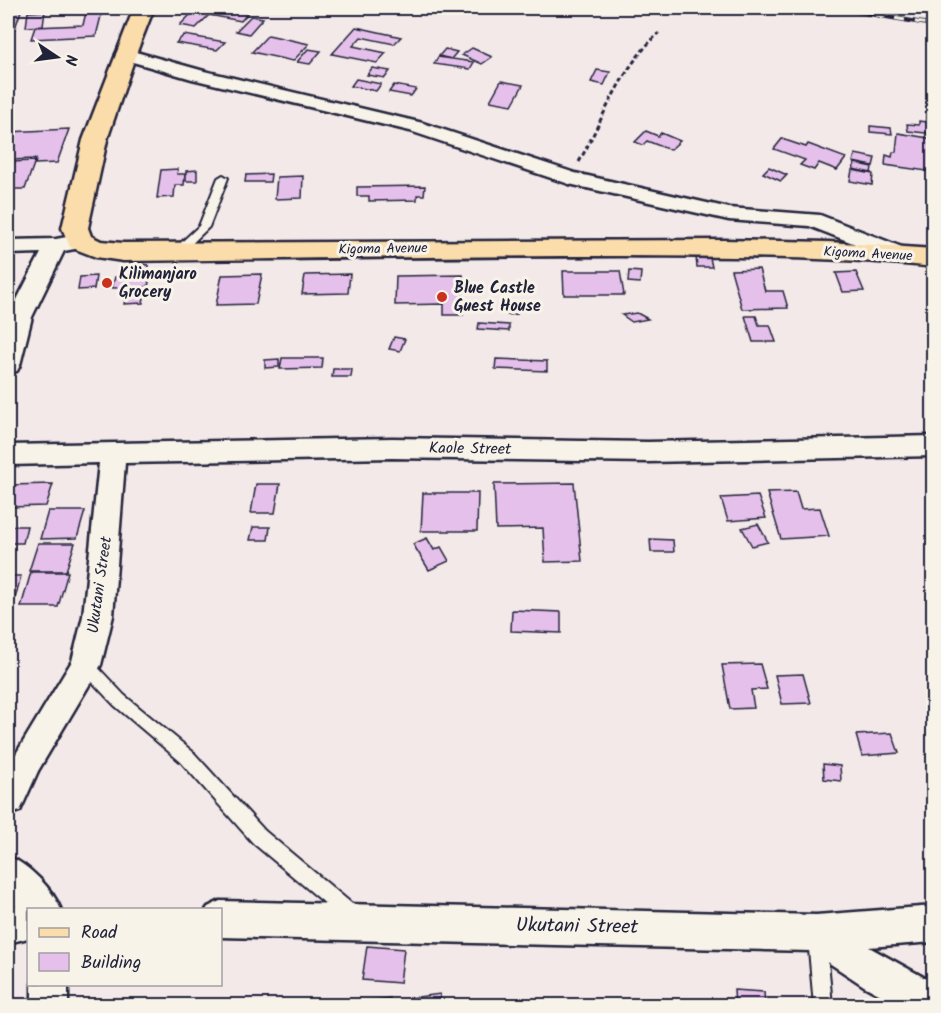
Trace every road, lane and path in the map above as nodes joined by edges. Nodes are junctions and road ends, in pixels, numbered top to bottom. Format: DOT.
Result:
graph roads {
  1 [pos="144,8"];
  2 [pos="660,33"];
  3 [pos="125,54"];
  4 [pos="223,178"];
  5 [pos="569,178"];
  6 [pos="68,244"];
  7 [pos="8,247"];
  8 [pos="177,252"];
  9 [pos="899,254"];
  10 [pos="933,258"];
  11 [pos="8,365"];
  12 [pos="933,446"];
  13 [pos="8,455"];
  14 [pos="113,455"];
  15 [pos="86,665"];
  16 [pos="17,765"];
  17 [pos="8,800"];
  18 [pos="8,873"];
  19 [pos="43,908"];
  20 [pos="222,919"];
  21 [pos="27,921"];
  22 [pos="360,921"];
  23 [pos="933,924"];
  24 [pos="8,925"];
  25 [pos="816,933"];
  26 [pos="50,986"];
  27 [pos="933,1003"];
  28 [pos="50,1005"];
  29 [pos="824,1005"];
  1 -- 3 [label="main road"];
  2 -- 5 [label="path"];
  3 -- 5 [label="street"];
  3 -- 6 [label="main road"];
  4 -- 8 [label="lane"];
  5 -- 9 [label="street"];
  6 -- 7 [label="street"];
  6 -- 8 [label="main road, Kigoma Avenue"];
  6 -- 11 [label="street"];
  8 -- 9 [label="main road, Kigoma Avenue"];
  9 -- 10 [label="main road, Kigoma Avenue"];
  12 -- 14 [label="street, Kaole Street"];
  13 -- 14 [label="street, Kaole Street"];
  14 -- 15 [label="street, Ukutani Street"];
  15 -- 16 [label="street, Ukutani Street"];
  15 -- 22 [label="lane"];
  16 -- 17 [label="street, Ukutani Street"];
  18 -- 19 [label="street"];
  20 -- 22 [label="street, Ukutani Street"];
  21 -- 24 [label="street"];
  22 -- 25 [label="street, Ukutani Street"];
  23 -- 25 [label="street, Ukutani Street"];
  25 -- 27 [label="street"];
  25 -- 29 [label="lane"];
  26 -- 28 [label="street"];
}
